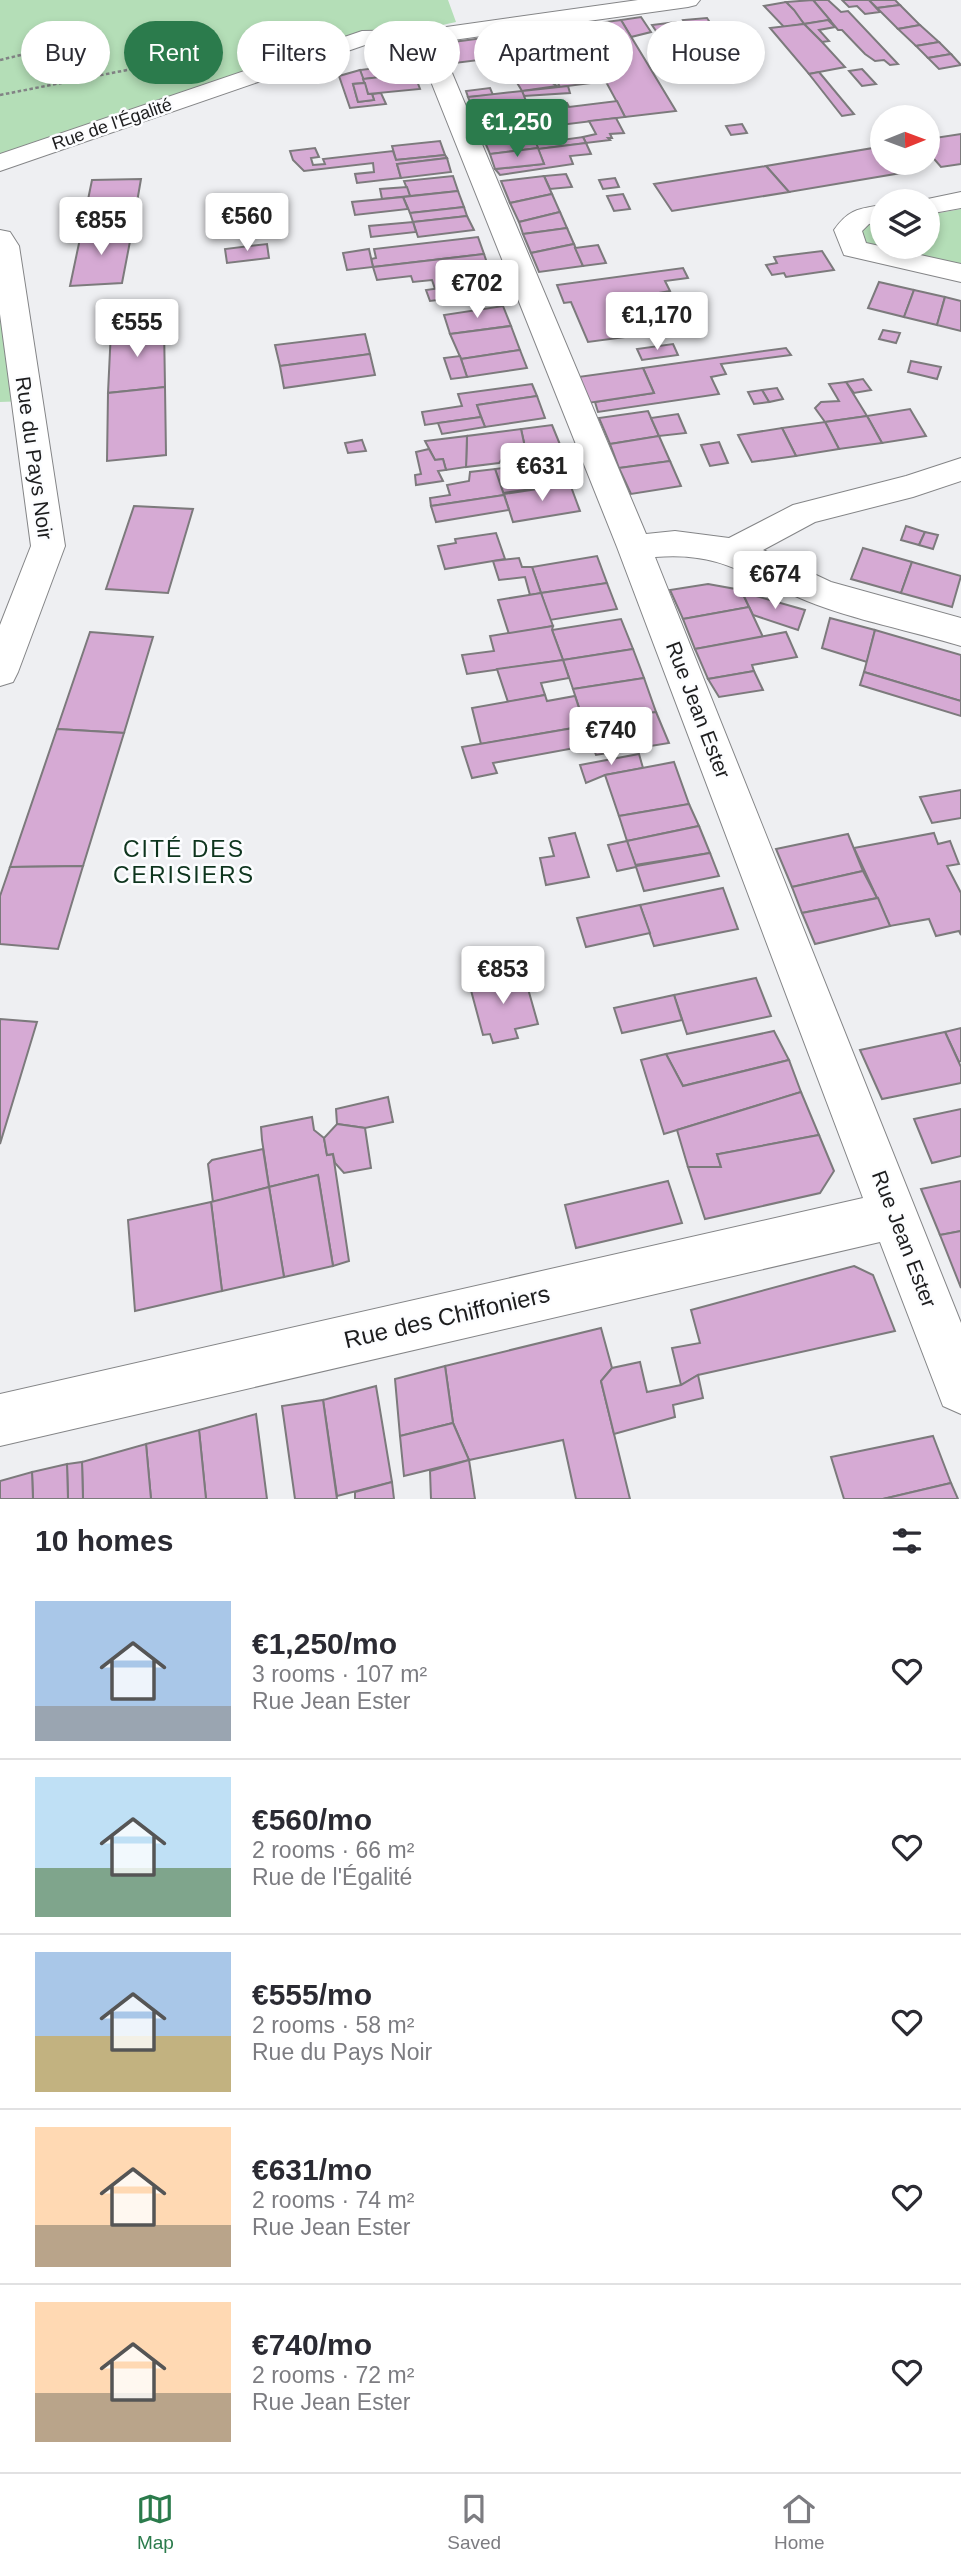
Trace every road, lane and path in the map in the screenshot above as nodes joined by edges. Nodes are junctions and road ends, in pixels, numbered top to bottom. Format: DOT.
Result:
graph roads {
  1 [pos="688,0"];
  2 [pos="460,32"];
  3 [pos="364,38"];
  4 [pos="21,55"];
  5 [pos="0,60"];
  6 [pos="444,84"];
  7 [pos="0,163"];
  8 [pos="961,200"];
  9 [pos="940,204"];
  10 [pos="870,215"];
  11 [pos="0,238"];
  12 [pos="870,253"];
  13 [pos="899,259"];
  14 [pos="961,273"];
  15 [pos="961,469"];
  16 [pos="634,547"];
  17 [pos="733,551"];
  18 [pos="961,632"];
  19 [pos="0,672"];
  20 [pos="895,1215"];
  21 [pos="961,1388"];
  22 [pos="0,1420"];
  1 -- 2 [label="street, Rue de l'Égalité"];
  3 -- 7 [label="street, Rue de l'Égalité"];
  4 -- 5 [label="path"];
  6 -- 16 [label="street, Rue Jean Ester"];
  8 -- 9 [label="street"];
  10 -- 12 [label="street"];
  11 -- 19 [label="street, Rue du Pays Noir"];
  13 -- 14 [label="street"];
  15 -- 17 [label="street"];
  16 -- 17 [label="street"];
  16 -- 20 [label="street, Rue Jean Ester"];
  17 -- 18 [label="street"];
  20 -- 21 [label="street, Rue Jean Ester"];
  20 -- 22 [label="street, Rue des Chiffoniers"];
}
